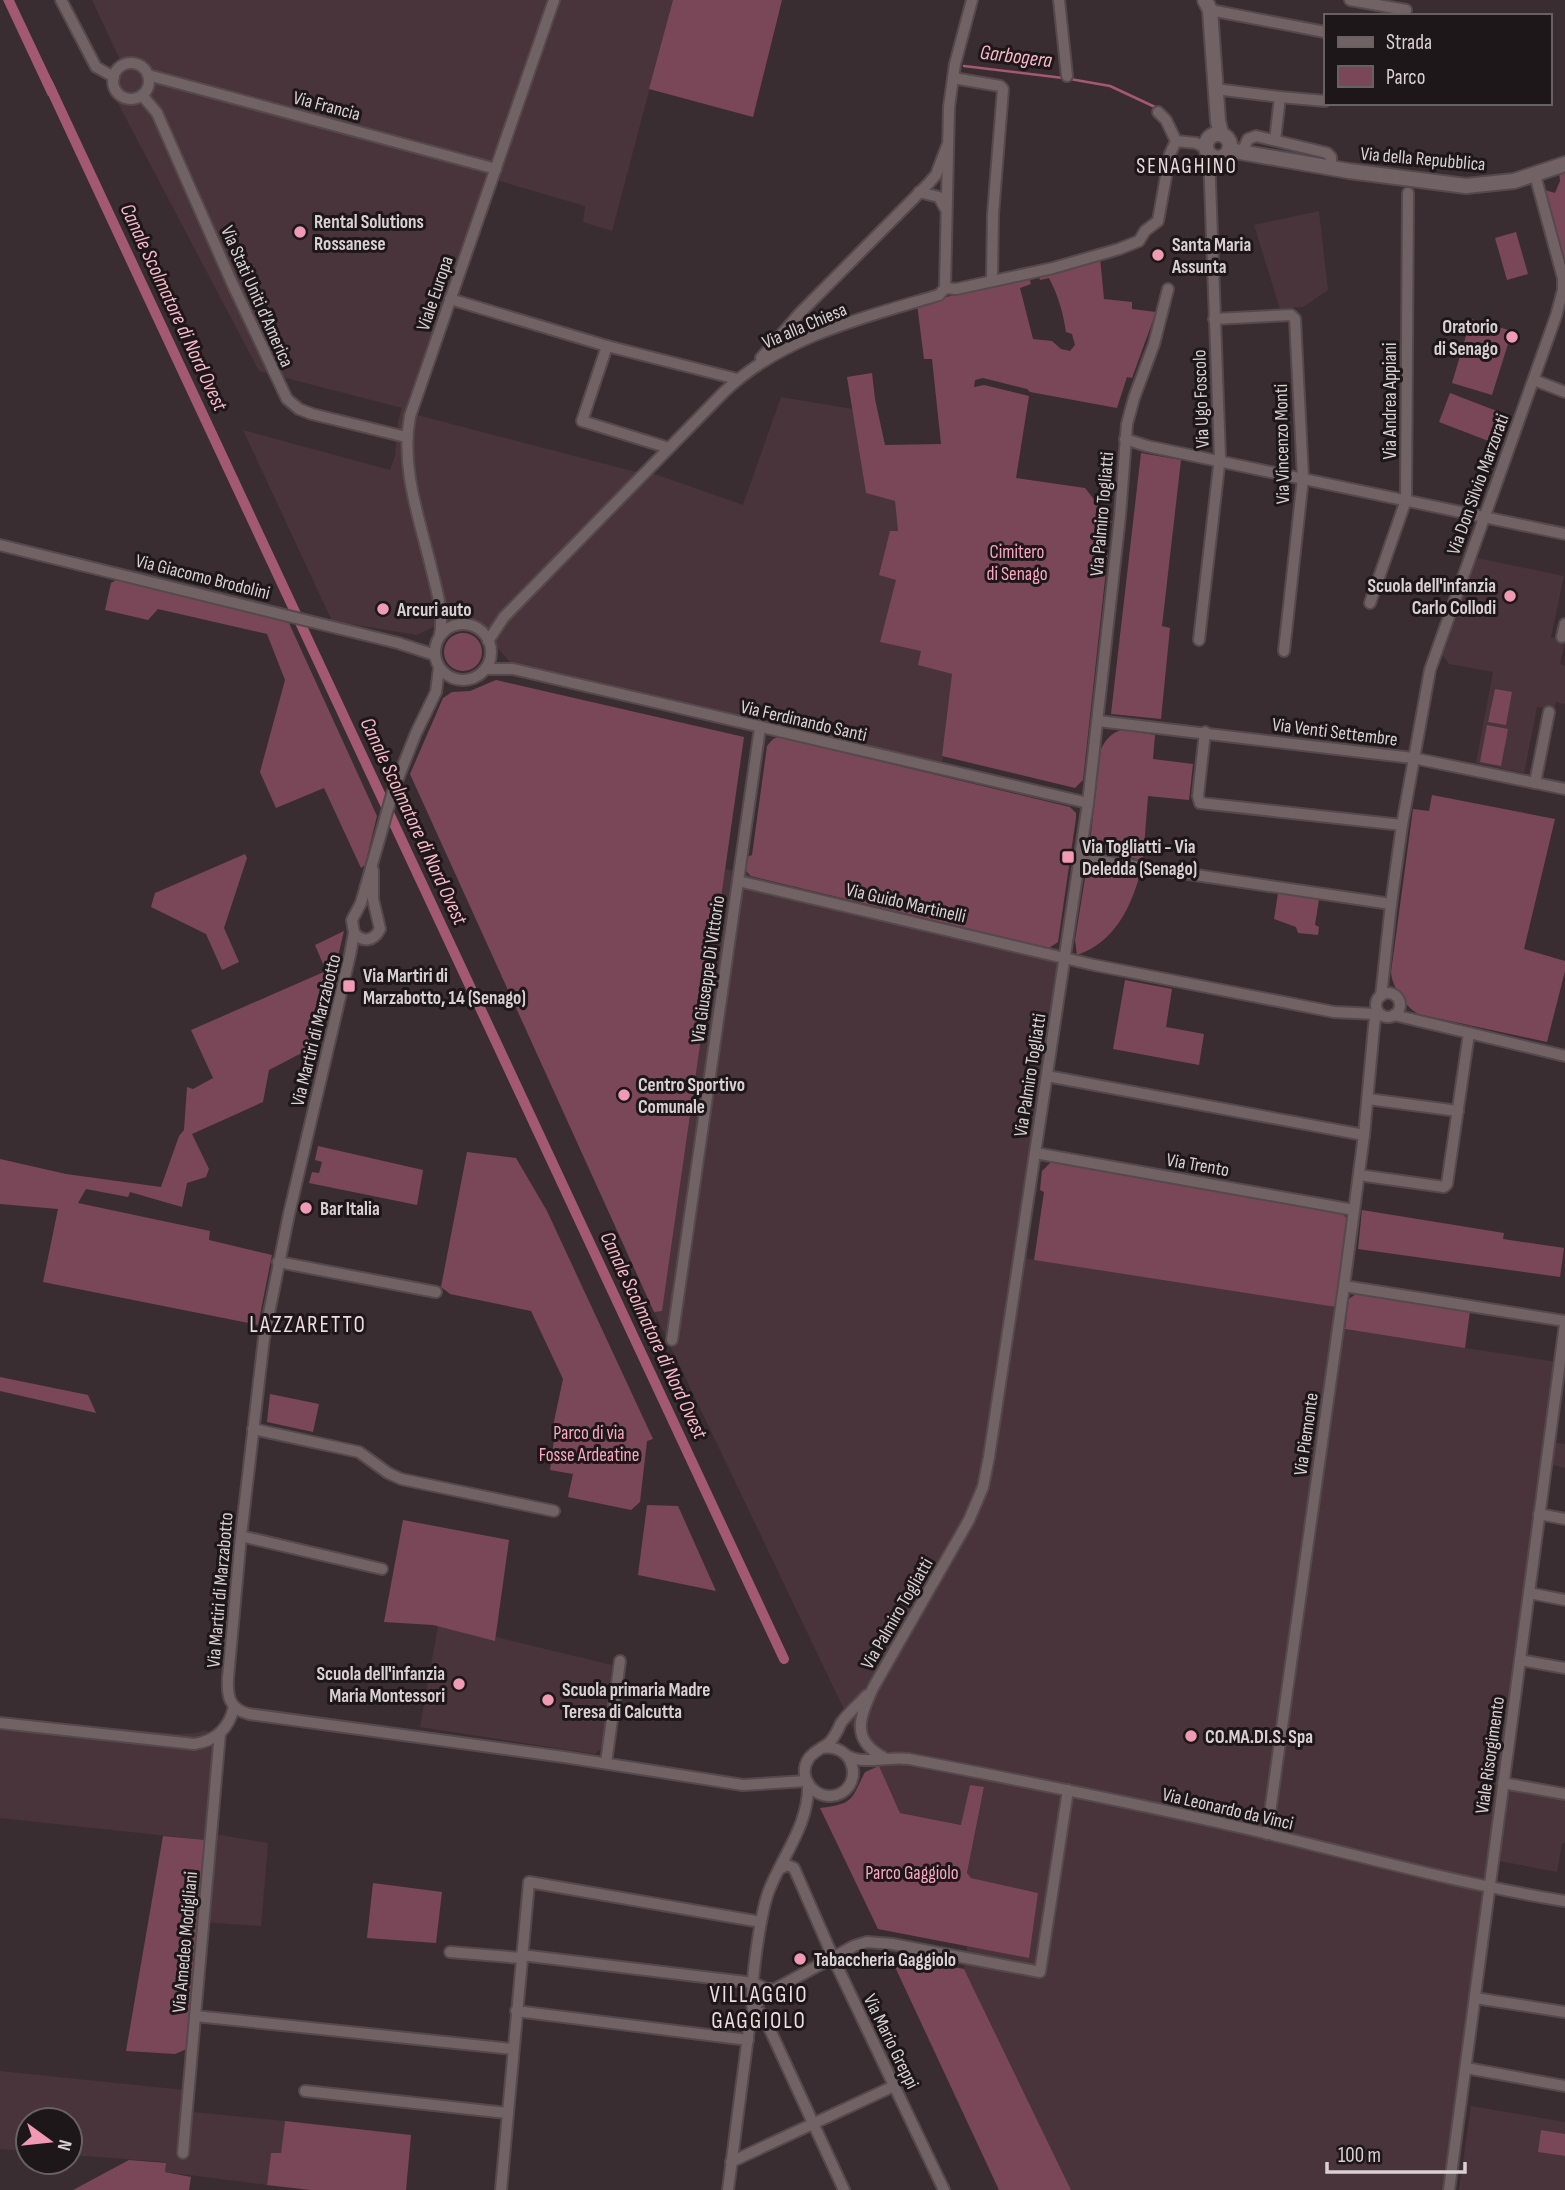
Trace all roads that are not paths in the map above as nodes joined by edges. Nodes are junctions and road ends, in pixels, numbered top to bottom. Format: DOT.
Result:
graph roads {
  1 [pos="61,0"];
  2 [pos="554,0"];
  3 [pos="972,0"];
  4 [pos="1059,0"];
  5 [pos="1350,0"];
  6 [pos="1208,5"];
  7 [pos="1406,9"];
  8 [pos="1324,32"];
  9 [pos="148,75"];
  10 [pos="114,76"];
  11 [pos="1067,76"];
  12 [pos="953,78"];
  13 [pos="1216,94"];
  14 [pos="142,95"];
  15 [pos="1280,97"];
  16 [pos="1324,101"];
  17 [pos="1158,112"];
  18 [pos="1275,140"];
  19 [pos="1175,141"];
  20 [pos="1208,142"];
  21 [pos="947,146"];
  22 [pos="1234,149"];
  23 [pos="1565,164"];
  24 [pos="1331,168"];
  25 [pos="496,169"];
  26 [pos="1535,175"];
  27 [pos="919,192"];
  28 [pos="1408,193"];
  29 [pos="946,211"];
  30 [pos="992,281"];
  31 [pos="945,288"];
  32 [pos="1168,289"];
  33 [pos="450,299"];
  34 [pos="799,313"];
  35 [pos="1214,319"];
  36 [pos="807,339"];
  37 [pos="607,346"];
  38 [pos="755,365"];
  39 [pos="737,379"];
  40 [pos="1534,380"];
  41 [pos="1565,392"];
  42 [pos="406,437"];
  43 [pos="1125,439"];
  44 [pos="1147,446"];
  45 [pos="669,448"];
  46 [pos="1125,455"];
  47 [pos="1219,461"];
  48 [pos="1303,478"];
  49 [pos="1406,500"];
  50 [pos="1484,517"];
  51 [pos="1565,534"];
  52 [pos="0,545"];
  53 [pos="1370,603"];
  54 [pos="440,604"];
  55 [pos="504,617"];
  56 [pos="460,624"];
  57 [pos="1565,624"];
  58 [pos="478,629"];
  59 [pos="439,637"];
  60 [pos="1562,637"];
  61 [pos="1199,640"];
  62 [pos="488,641"];
  63 [pos="398,643"];
  64 [pos="1284,651"];
  65 [pos="491,653"];
  66 [pos="435,655"];
  67 [pos="439,668"];
  68 [pos="485,669"];
  69 [pos="513,669"];
  70 [pos="455,679"];
  71 [pos="436,692"];
  72 [pos="1549,712"];
  73 [pos="1098,721"];
  74 [pos="760,728"];
  75 [pos="1205,733"];
  76 [pos="1413,758"];
  77 [pos="1535,783"];
  78 [pos="1565,789"];
  79 [pos="1088,803"];
  80 [pos="1402,825"];
  81 [pos="1081,858"];
  82 [pos="373,860"];
  83 [pos="738,881"];
  84 [pos="1391,904"];
  85 [pos="358,913"];
  86 [pos="376,914"];
  87 [pos="358,936"];
  88 [pos="1066,958"];
  89 [pos="1381,1004"];
  90 [pos="1395,1012"];
  91 [pos="1357,1014"];
  92 [pos="1469,1034"];
  93 [pos="1374,1036"];
  94 [pos="1565,1056"];
  95 [pos="1047,1076"];
  96 [pos="1368,1099"];
  97 [pos="1458,1111"];
  98 [pos="1364,1135"];
  99 [pos="1035,1153"];
  100 [pos="1359,1175"];
  101 [pos="1354,1210"];
  102 [pos="278,1262"];
  103 [pos="1345,1286"];
  104 [pos="436,1292"];
  105 [pos="1565,1322"];
  106 [pos="672,1340"];
  107 [pos="1563,1350"];
  108 [pos="253,1429"];
  109 [pos="554,1511"];
  110 [pos="1539,1514"];
  111 [pos="1565,1519"];
  112 [pos="241,1536"];
  113 [pos="382,1569"];
  114 [pos="1529,1593"];
  115 [pos="1565,1600"];
  116 [pos="1520,1660"];
  117 [pos="620,1661"];
  118 [pos="1565,1668"];
  119 [pos="873,1688"];
  120 [pos="233,1707"];
  121 [pos="0,1723"];
  122 [pos="838,1731"];
  123 [pos="220,1733"];
  124 [pos="821,1748"];
  125 [pos="845,1753"];
  126 [pos="883,1757"];
  127 [pos="870,1760"];
  128 [pos="606,1763"];
  129 [pos="806,1763"];
  130 [pos="853,1776"];
  131 [pos="779,1782"];
  132 [pos="807,1782"];
  133 [pos="1503,1783"];
  134 [pos="1068,1790"];
  135 [pos="1565,1794"];
  136 [pos="826,1796"];
  137 [pos="805,1815"];
  138 [pos="1267,1834"];
  139 [pos="792,1843"];
  140 [pos="794,1868"];
  141 [pos="779,1869"];
  142 [pos="1489,1889"];
  143 [pos="1565,1901"];
  144 [pos="761,1922"];
  145 [pos="450,1952"];
  146 [pos="521,1956"];
  147 [pos="833,1957"];
  148 [pos="754,1983"];
  149 [pos="774,1989"];
  150 [pos="1475,1998"];
  151 [pos="516,2011"];
  152 [pos="753,2011"];
  153 [pos="1565,2012"];
  154 [pos="195,2016"];
  155 [pos="748,2040"];
  156 [pos="513,2049"];
  157 [pos="1465,2068"];
  158 [pos="894,2086"];
  159 [pos="1565,2086"];
  160 [pos="305,2091"];
  161 [pos="507,2113"];
  162 [pos="813,2124"];
  163 [pos="183,2153"];
  164 [pos="731,2162"];
  165 [pos="500,2190"];
  166 [pos="727,2190"];
  167 [pos="844,2190"];
  168 [pos="944,2190"];
  169 [pos="1449,2190"];
  1 -- 10 [label="street"];
  2 -- 25 [label="street, Viale Europa"];
  3 -- 12 [label="street"];
  4 -- 11 [label="street"];
  5 -- 7 [label="street"];
  6 -- 8 [label="street"];
  6 -- 13 [label="street"];
  9 -- 10 [label="street"];
  9 -- 14 [label="street"];
  9 -- 25 [label="street, Via Francia"];
  10 -- 14 [label="street"];
  12 -- 21 [label="street"];
  12 -- 30 [label="street"];
  13 -- 15 [label="street"];
  13 -- 20 [label="street"];
  14 -- 42 [label="street, Via Stati Uniti d'America"];
  15 -- 16 [label="street"];
  15 -- 18 [label="street"];
  17 -- 19 [label="street"];
  18 -- 22 [label="street"];
  18 -- 24 [label="street"];
  19 -- 20 [label="street"];
  19 -- 30 [label="street, Via alla Chiesa"];
  20 -- 22 [label="street"];
  20 -- 22 [label="street"];
  20 -- 35 [label="street, Via Ugo Foscolo"];
  21 -- 27 [label="street"];
  21 -- 29 [label="street"];
  22 -- 24 [label="street, Via della Repubblica"];
  23 -- 26 [label="street, Via della Repubblica"];
  24 -- 26 [label="street, Via della Repubblica"];
  25 -- 33 [label="street, Viale Europa"];
  26 -- 40 [label="street, Via Don Silvio Marzorati"];
  27 -- 29 [label="street"];
  27 -- 34 [label="street"];
  28 -- 49 [label="street, Via Andrea Appiani"];
  29 -- 31 [label="street"];
  30 -- 31 [label="street, Via alla Chiesa"];
  31 -- 36 [label="street, Via alla Chiesa"];
  32 -- 43 [label="street, Via Palmiro Togliatti"];
  33 -- 37 [label="street"];
  33 -- 42 [label="street, Viale Europa"];
  34 -- 36 [label="street"];
  34 -- 38 [label="street"];
  35 -- 47 [label="street, Via Ugo Foscolo"];
  35 -- 48 [label="street, Via Vincenzo Monti"];
  36 -- 38 [label="street, Via alla Chiesa"];
  37 -- 39 [label="street"];
  37 -- 45 [label="street"];
  38 -- 39 [label="street, Via alla Chiesa"];
  39 -- 45 [label="street, Via alla Chiesa"];
  40 -- 41 [label="street"];
  40 -- 50 [label="street, Via Don Silvio Marzorati"];
  42 -- 54 [label="street, Viale Europa"];
  43 -- 44 [label="street"];
  43 -- 46 [label="street, Via Palmiro Togliatti"];
  44 -- 46 [label="street"];
  44 -- 47 [label="street"];
  45 -- 55 [label="street, Via alla Chiesa"];
  46 -- 73 [label="street, Via Palmiro Togliatti"];
  47 -- 48 [label="street"];
  47 -- 61 [label="street, Via Ugo Foscolo"];
  48 -- 49 [label="street"];
  48 -- 64 [label="street, Via Vincenzo Monti"];
  49 -- 50 [label="street"];
  49 -- 53 [label="street, Via Andrea Appiani"];
  50 -- 51 [label="street"];
  50 -- 76 [label="street, Via Don Silvio Marzorati"];
  52 -- 63 [label="street, Via Giacomo Brodolini"];
  54 -- 56 [label="street"];
  54 -- 59 [label="street, Viale Europa"];
  55 -- 58 [label="street, Via alla Chiesa"];
  55 -- 62 [label="street, Via alla Chiesa"];
  56 -- 58 [label="street"];
  56 -- 59 [label="street"];
  57 -- 60 [label="street"];
  58 -- 62 [label="street"];
  59 -- 63 [label="street, Via Giacomo Brodolini"];
  59 -- 66 [label="street"];
  62 -- 65 [label="street"];
  63 -- 66 [label="street, Via Giacomo Brodolini"];
  65 -- 68 [label="street"];
  65 -- 69 [label="street, Via Ferdinando Santi"];
  66 -- 67 [label="street"];
  67 -- 70 [label="street"];
  67 -- 71 [label="street"];
  68 -- 69 [label="street, Via Ferdinando Santi"];
  68 -- 70 [label="street"];
  69 -- 74 [label="street, Via Ferdinando Santi"];
  70 -- 71 [label="street"];
  71 -- 82 [label="street"];
  72 -- 77 [label="street"];
  73 -- 75 [label="street, Via Venti Settembre"];
  73 -- 79 [label="street, Via Palmiro Togliatti"];
  74 -- 79 [label="street, Via Ferdinando Santi"];
  74 -- 83 [label="street, Via Giuseppe Di Vittorio"];
  75 -- 76 [label="street, Via Venti Settembre"];
  75 -- 80 [label="street"];
  76 -- 77 [label="street, Via Venti Settembre"];
  76 -- 80 [label="street, Via Don Silvio Marzorati"];
  77 -- 78 [label="street, Via Venti Settembre"];
  79 -- 81 [label="street, Via Palmiro Togliatti"];
  80 -- 84 [label="street, Via Don Silvio Marzorati"];
  81 -- 84 [label="street"];
  81 -- 88 [label="street, Via Palmiro Togliatti"];
  82 -- 85 [label="street"];
  82 -- 86 [label="street"];
  83 -- 88 [label="street, Via Guido Martinelli"];
  83 -- 106 [label="street, Via Giuseppe Di Vittorio"];
  84 -- 89 [label="street, Via Don Silvio Marzorati"];
  85 -- 86 [label="street"];
  85 -- 87 [label="street"];
  86 -- 87 [label="street"];
  87 -- 102 [label="street, Via Martiri di Marzabotto"];
  88 -- 91 [label="street, Via Guido Martinelli"];
  88 -- 95 [label="street, Via Palmiro Togliatti"];
  89 -- 90 [label="street"];
  89 -- 90 [label="street"];
  89 -- 91 [label="street"];
  89 -- 93 [label="street, Via Piemonte"];
  90 -- 92 [label="street"];
  90 -- 93 [label="street"];
  91 -- 93 [label="street"];
  92 -- 94 [label="street"];
  92 -- 97 [label="street"];
  93 -- 96 [label="street, Via Piemonte"];
  95 -- 98 [label="street"];
  95 -- 99 [label="street, Via Palmiro Togliatti"];
  96 -- 97 [label="street"];
  96 -- 98 [label="street, Via Piemonte"];
  97 -- 100 [label="street"];
  98 -- 100 [label="street, Via Piemonte"];
  99 -- 101 [label="street, Via Trento"];
  99 -- 119 [label="street, Via Palmiro Togliatti"];
  100 -- 101 [label="street, Via Piemonte"];
  101 -- 103 [label="street, Via Piemonte"];
  102 -- 104 [label="street"];
  102 -- 108 [label="street, Via Martiri di Marzabotto"];
  103 -- 105 [label="street"];
  103 -- 138 [label="street, Via Piemonte"];
  105 -- 107 [label="street, Viale Risorgimento"];
  107 -- 110 [label="street, Viale Risorgimento"];
  108 -- 109 [label="street"];
  108 -- 112 [label="street, Via Martiri di Marzabotto"];
  110 -- 111 [label="street"];
  110 -- 114 [label="street, Viale Risorgimento"];
  112 -- 113 [label="street"];
  112 -- 120 [label="street, Via Martiri di Marzabotto"];
  114 -- 115 [label="street"];
  114 -- 116 [label="street, Viale Risorgimento"];
  116 -- 118 [label="street"];
  116 -- 133 [label="street, Viale Risorgimento"];
  117 -- 128 [label="street"];
  119 -- 122 [label="street, Via Palmiro Togliatti"];
  119 -- 126 [label="street, Via Palmiro Togliatti"];
  120 -- 123 [label="street"];
  120 -- 128 [label="street"];
  121 -- 123 [label="street"];
  122 -- 124 [label="street, Via Palmiro Togliatti"];
  122 -- 125 [label="street"];
  123 -- 154 [label="street, Via Amedeo Modigliani"];
  124 -- 125 [label="street"];
  124 -- 129 [label="street"];
  125 -- 127 [label="street, Via Leonardo da Vinci"];
  125 -- 130 [label="street"];
  126 -- 127 [label="street, Via Leonardo da Vinci"];
  126 -- 134 [label="street, Via Leonardo da Vinci"];
  127 -- 130 [label="street"];
  128 -- 131 [label="street"];
  129 -- 131 [label="street"];
  129 -- 132 [label="street"];
  130 -- 136 [label="street"];
  131 -- 132 [label="street"];
  132 -- 136 [label="street"];
  132 -- 137 [label="street"];
  133 -- 135 [label="street"];
  133 -- 142 [label="street, Viale Risorgimento"];
  134 -- 138 [label="street, Via Leonardo da Vinci"];
  134 -- 147 [label="street"];
  136 -- 137 [label="street"];
  137 -- 139 [label="street"];
  138 -- 142 [label="street, Via Leonardo da Vinci"];
  139 -- 140 [label="street, Via Mario Greppi"];
  139 -- 141 [label="street"];
  140 -- 141 [label="street"];
  140 -- 147 [label="street, Via Mario Greppi"];
  141 -- 144 [label="street"];
  142 -- 143 [label="street, Via Leonardo da Vinci"];
  142 -- 150 [label="street, Viale Risorgimento"];
  144 -- 146 [label="street"];
  144 -- 148 [label="street"];
  145 -- 146 [label="street"];
  146 -- 148 [label="street"];
  146 -- 151 [label="street"];
  147 -- 149 [label="street"];
  147 -- 158 [label="street, Via Mario Greppi"];
  148 -- 149 [label="street"];
  148 -- 152 [label="street"];
  149 -- 152 [label="street"];
  150 -- 153 [label="street"];
  150 -- 157 [label="street, Viale Risorgimento"];
  151 -- 155 [label="street"];
  151 -- 156 [label="street"];
  152 -- 155 [label="street"];
  152 -- 162 [label="street"];
  154 -- 156 [label="street"];
  154 -- 163 [label="street, Via Amedeo Modigliani"];
  155 -- 164 [label="street"];
  156 -- 161 [label="street"];
  157 -- 159 [label="street"];
  157 -- 169 [label="street, Viale Risorgimento"];
  158 -- 162 [label="street"];
  158 -- 168 [label="street, Via Mario Greppi"];
  160 -- 161 [label="street"];
  161 -- 165 [label="street"];
  162 -- 164 [label="street"];
  162 -- 167 [label="street"];
  164 -- 166 [label="street"];
}
